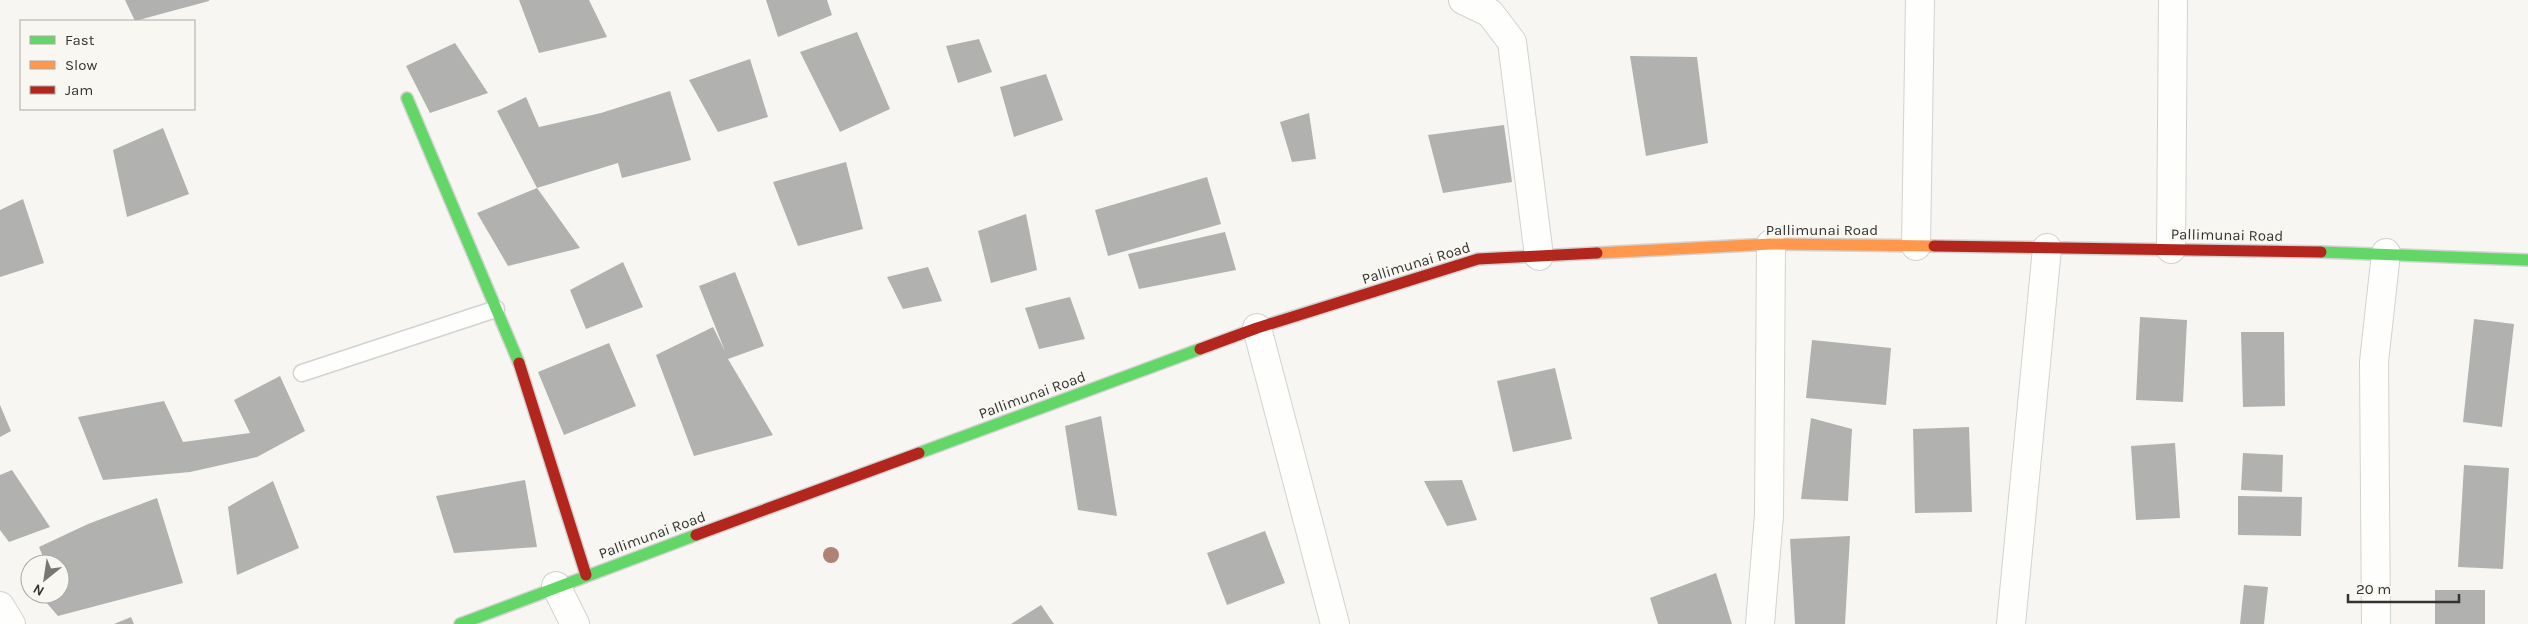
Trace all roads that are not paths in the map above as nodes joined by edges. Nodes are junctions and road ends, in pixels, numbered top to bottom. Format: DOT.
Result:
graph roads {
  1 [pos="1463,0"];
  2 [pos="1920,0"];
  3 [pos="2173,0"];
  4 [pos="407,98"];
  5 [pos="1771,244"];
  6 [pos="1916,246"];
  7 [pos="2047,248"];
  8 [pos="2171,249"];
  9 [pos="2386,253"];
  10 [pos="1539,256"];
  11 [pos="2528,260"];
  12 [pos="496,309"];
  13 [pos="1257,328"];
  14 [pos="302,373"];
  15 [pos="586,575"];
  16 [pos="556,586"];
  17 [pos="0,606"];
  18 [pos="11,624"];
  19 [pos="460,624"];
  20 [pos="575,624"];
  21 [pos="1335,624"];
  22 [pos="1760,624"];
  23 [pos="2011,624"];
  24 [pos="2376,624"];
  1 -- 10 [label="street"];
  2 -- 6 [label="street"];
  3 -- 8 [label="street"];
  4 -- 12 [label="street"];
  5 -- 6 [label="street, Pallimunai Road"];
  5 -- 10 [label="street, Pallimunai Road"];
  5 -- 22 [label="street"];
  6 -- 7 [label="street, Pallimunai Road"];
  7 -- 8 [label="street, Pallimunai Road"];
  7 -- 23 [label="street"];
  8 -- 9 [label="street, Pallimunai Road"];
  9 -- 11 [label="street, Pallimunai Road"];
  9 -- 24 [label="street"];
  10 -- 13 [label="street, Pallimunai Road"];
  12 -- 14 [label="lane"];
  12 -- 15 [label="street"];
  13 -- 15 [label="street, Pallimunai Road"];
  13 -- 21 [label="street"];
  15 -- 16 [label="street, Pallimunai Road"];
  16 -- 19 [label="street, Pallimunai Road"];
  16 -- 20 [label="street"];
  17 -- 18 [label="street"];
}
